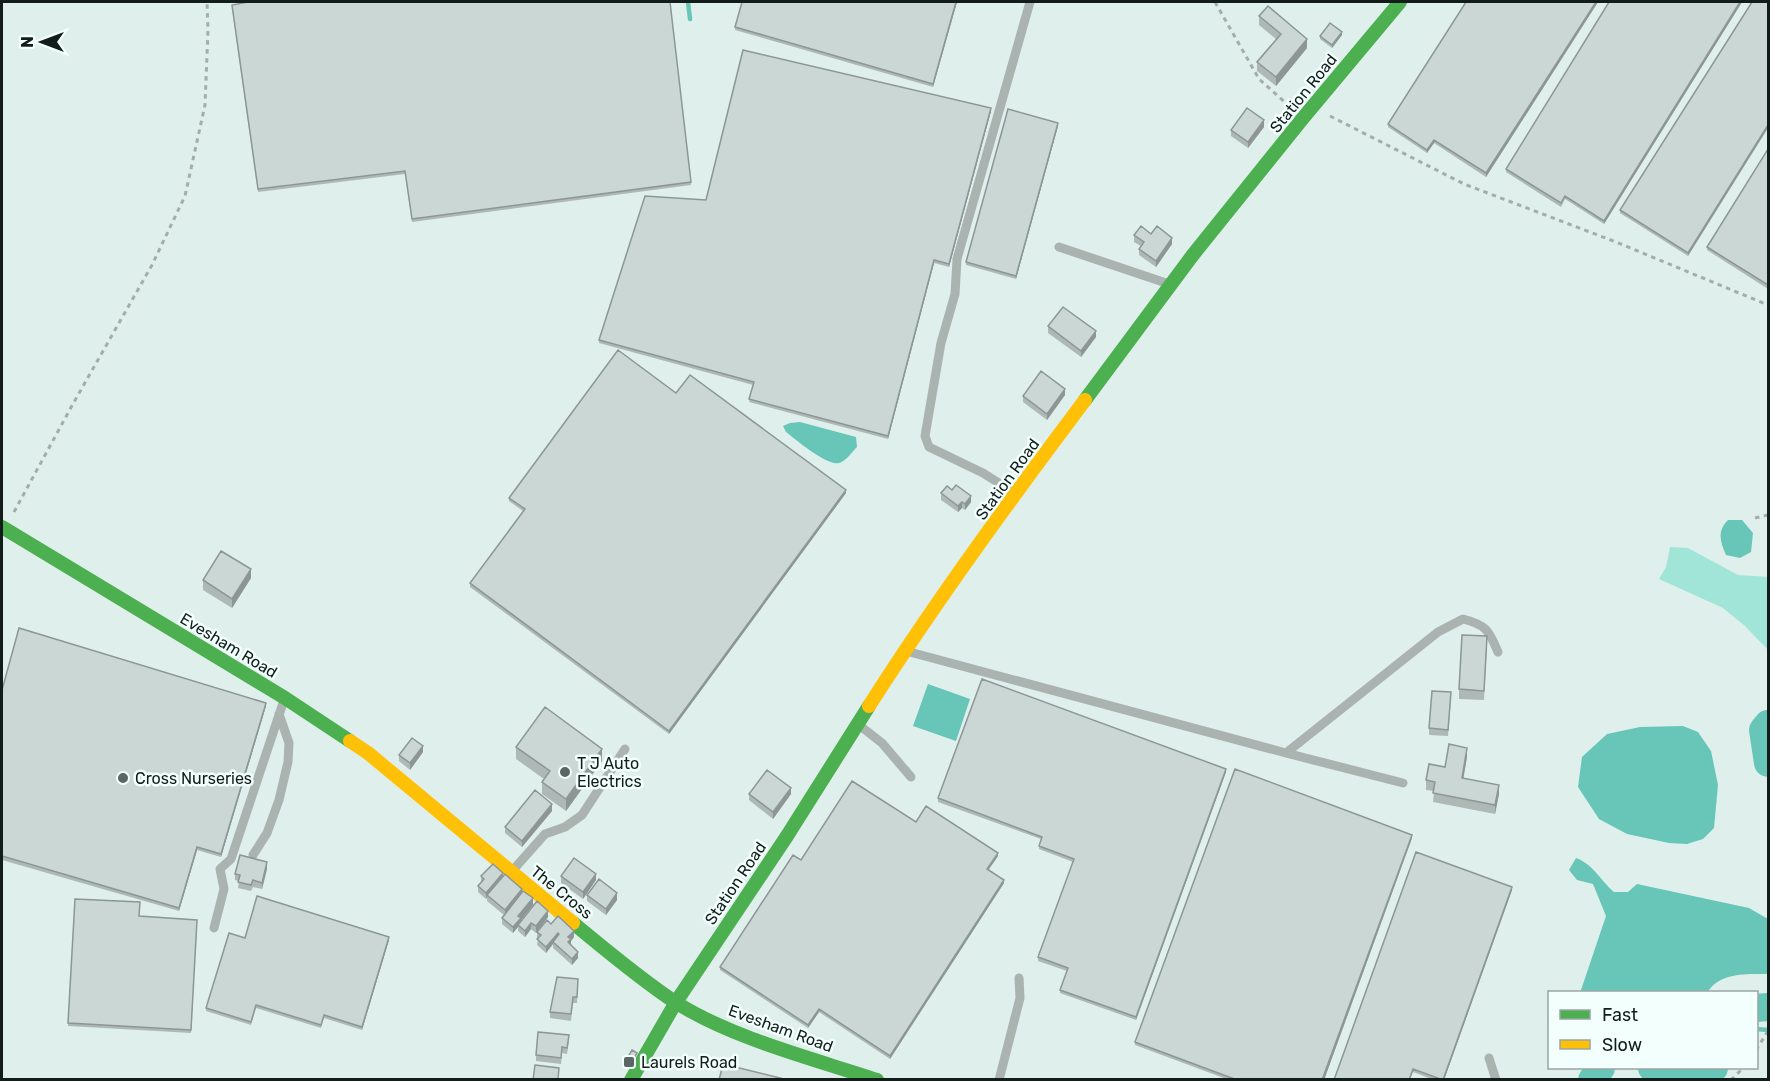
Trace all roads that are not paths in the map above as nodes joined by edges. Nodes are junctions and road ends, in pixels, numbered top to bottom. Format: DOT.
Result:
graph roads {
  1 [pos="1030,2"];
  2 [pos="1400,2"];
  3 [pos="1059,246"];
  4 [pos="1171,285"];
  5 [pos="1016,493"];
  6 [pos="3,528"];
  7 [pos="904,651"];
  8 [pos="1498,652"];
  9 [pos="285,698"];
  10 [pos="279,714"];
  11 [pos="857,724"];
  12 [pos="625,749"];
  13 [pos="1286,753"];
  14 [pos="911,777"];
  15 [pos="1403,783"];
  16 [pos="429,806"];
  17 [pos="253,855"];
  18 [pos="511,872"];
  19 [pos="214,928"];
  20 [pos="1019,978"];
  21 [pos="676,1002"];
  22 [pos="1489,1058"];
  23 [pos="631,1080"];
  24 [pos="877,1080"];
  25 [pos="999,1080"];
  26 [pos="1496,1080"];
  1 -- 5 [label="lane"];
  2 -- 4 [label="street, Station Road"];
  3 -- 4 [label="lane"];
  4 -- 5 [label="street, Station Road"];
  5 -- 7 [label="street, Station Road"];
  6 -- 9 [label="street, Evesham Road"];
  7 -- 11 [label="street, Station Road"];
  7 -- 13 [label="lane"];
  8 -- 13 [label="lane"];
  9 -- 10 [label="lane"];
  9 -- 16 [label="street, Evesham Road"];
  10 -- 17 [label="lane"];
  10 -- 19 [label="lane"];
  11 -- 14 [label="lane"];
  11 -- 21 [label="street, Station Road"];
  12 -- 18 [label="lane"];
  13 -- 15 [label="lane"];
  16 -- 18 [label="street, The Cross"];
  18 -- 21 [label="street, The Cross"];
  20 -- 25 [label="lane"];
  21 -- 23 [label="street"];
  21 -- 24 [label="street, Evesham Road"];
  22 -- 26 [label="lane"];
}
